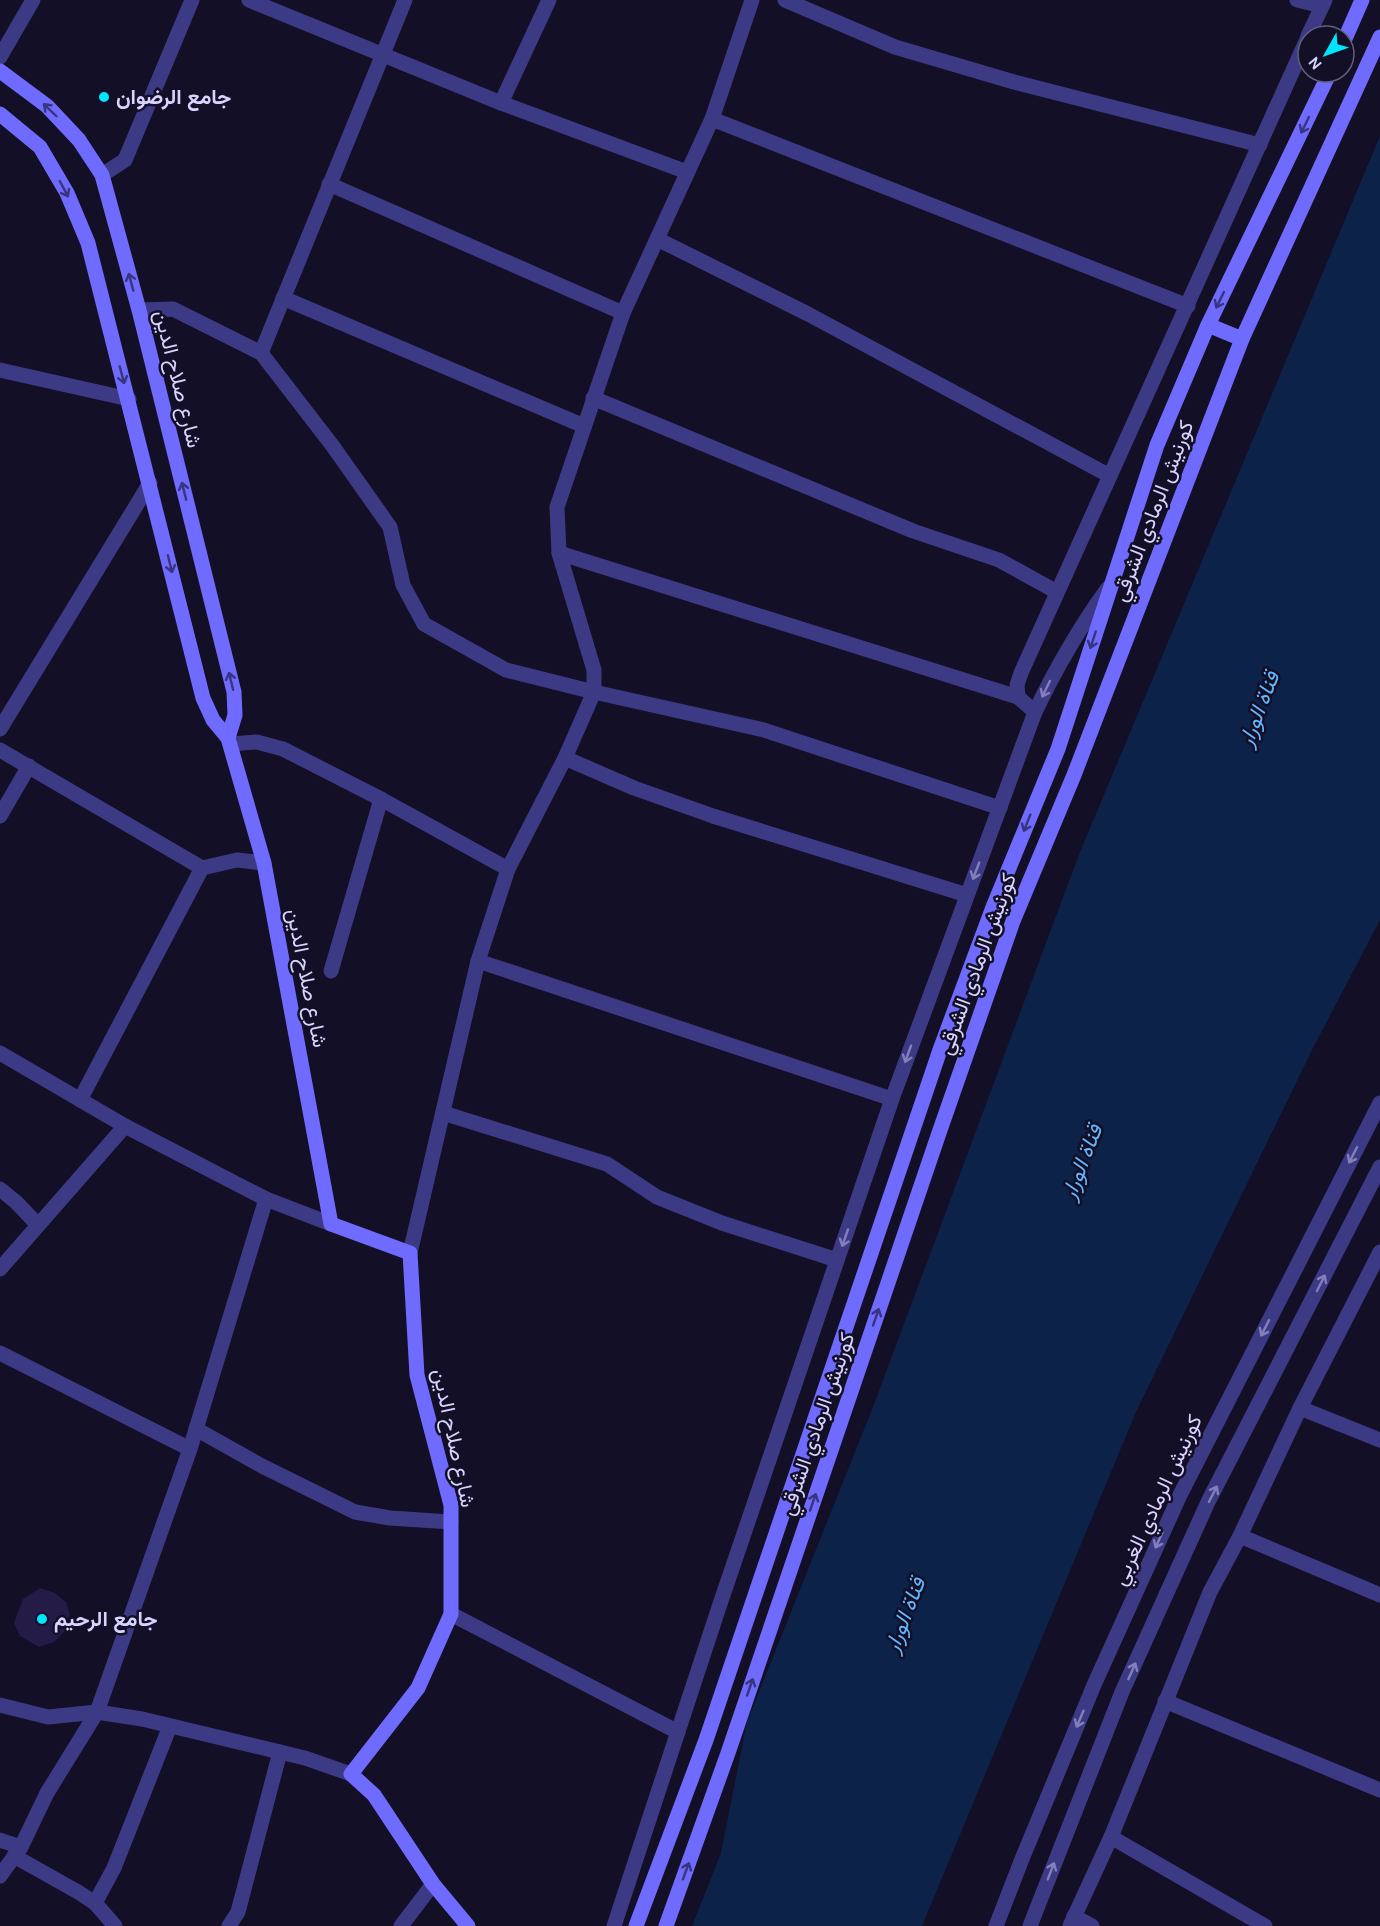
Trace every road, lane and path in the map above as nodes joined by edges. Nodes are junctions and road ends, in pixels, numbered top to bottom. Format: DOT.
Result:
graph roads {
  1 [pos="33,0"];
  2 [pos="192,0"];
  3 [pos="249,0"];
  4 [pos="405,0"];
  5 [pos="549,0"];
  6 [pos="752,0"];
  7 [pos="785,0"];
  8 [pos="1298,0"];
  9 [pos="1362,0"];
  10 [pos="1323,3"];
  11 [pos="1313,24"];
  12 [pos="1351,24"];
  13 [pos="1380,38"];
  14 [pos="382,54"];
  15 [pos="0,57"];
  16 [pos="1296,63"];
  17 [pos="0,71"];
  18 [pos="1324,84"];
  19 [pos="501,103"];
  20 [pos="0,114"];
  21 [pos="712,119"];
  22 [pos="1260,145"];
  23 [pos="687,172"];
  24 [pos="102,175"];
  25 [pos="329,184"];
  26 [pos="657,239"];
  27 [pos="283,298"];
  28 [pos="1188,306"];
  29 [pos="139,310"];
  30 [pos="623,314"];
  31 [pos="1208,325"];
  32 [pos="1242,339"];
  33 [pos="261,353"];
  34 [pos="0,370"];
  35 [pos="593,398"];
  36 [pos="129,399"];
  37 [pos="584,426"];
  38 [pos="1110,476"];
  39 [pos="150,483"];
  40 [pos="560,553"];
  41 [pos="1110,586"];
  42 [pos="1057,592"];
  43 [pos="594,692"];
  44 [pos="1018,697"];
  45 [pos="1035,712"];
  46 [pos="0,729"];
  47 [pos="229,741"];
  48 [pos="0,750"];
  49 [pos="565,758"];
  50 [pos="29,766"];
  51 [pos="381,799"];
  52 [pos="1000,808"];
  53 [pos="0,816"];
  54 [pos="264,863"];
  55 [pos="202,868"];
  56 [pos="508,869"];
  57 [pos="967,895"];
  58 [pos="478,961"];
  59 [pos="331,971"];
  60 [pos="0,1053"];
  61 [pos="892,1098"];
  62 [pos="80,1100"];
  63 [pos="1380,1102"];
  64 [pos="443,1113"];
  65 [pos="125,1126"];
  66 [pos="1380,1167"];
  67 [pos="0,1189"];
  68 [pos="266,1199"];
  69 [pos="331,1224"];
  70 [pos="38,1225"];
  71 [pos="1380,1252"];
  72 [pos="410,1253"];
  73 [pos="837,1260"];
  74 [pos="0,1269"];
  75 [pos="1375,1272"];
  76 [pos="0,1353"];
  77 [pos="1300,1408"];
  78 [pos="196,1429"];
  79 [pos="1380,1440"];
  80 [pos="190,1449"];
  81 [pos="451,1522"];
  82 [pos="1240,1536"];
  83 [pos="1380,1595"];
  84 [pos="451,1614"];
  85 [pos="1165,1701"];
  86 [pos="0,1705"];
  87 [pos="97,1712"];
  88 [pos="170,1726"];
  89 [pos="678,1732"];
  90 [pos="280,1752"];
  91 [pos="351,1774"];
  92 [pos="1380,1790"];
  93 [pos="1111,1837"];
  94 [pos="0,1840"];
  95 [pos="18,1852"];
  96 [pos="0,1876"];
  97 [pos="433,1884"];
  98 [pos="95,1903"];
  99 [pos="1072,1921"];
  100 [pos="115,1926"];
  101 [pos="229,1926"];
  102 [pos="401,1926"];
  103 [pos="468,1926"];
  104 [pos="614,1926"];
  105 [pos="636,1926"];
  106 [pos="666,1926"];
  107 [pos="996,1926"];
  108 [pos="1029,1926"];
  109 [pos="1092,1926"];
  110 [pos="1265,1926"];
  1 -- 15 [label="street"];
  2 -- 24 [label="street"];
  3 -- 14 [label="street"];
  4 -- 14 [label="street"];
  5 -- 19 [label="street"];
  6 -- 21 [label="street"];
  7 -- 22 [label="street"];
  8 -- 10 [label="street"];
  9 -- 12 [label="main road"];
  10 -- 11 [label="street"];
  13 -- 32 [label="main road, كورنيش الرمادي الشرقي"];
  14 -- 19 [label="street"];
  14 -- 25 [label="street"];
  16 -- 22 [label="street"];
  24 -- 17 [label="main road, شارع صلاح الدين, one-way"];
  18 -- 31 [label="main road, كورنيش الرمادي الشرقي, one-way"];
  19 -- 23 [label="street"];
  20 -- 36 [label="main road, شارع صلاح الدين, one-way"];
  21 -- 23 [label="street"];
  21 -- 28 [label="street"];
  22 -- 28 [label="street"];
  23 -- 26 [label="street"];
  29 -- 24 [label="main road, شارع صلاح الدين, one-way"];
  25 -- 27 [label="street"];
  25 -- 30 [label="street"];
  26 -- 30 [label="street"];
  26 -- 38 [label="street"];
  27 -- 33 [label="street"];
  27 -- 37 [label="street"];
  28 -- 38 [label="street"];
  29 -- 33 [label="street"];
  47 -- 29 [label="main road, شارع صلاح الدين, one-way"];
  30 -- 35 [label="street"];
  31 -- 32 [label="main road"];
  31 -- 41 [label="main road, كورنيش الرمادي الشرقي"];
  106 -- 32 [label="main road, كورنيش الرمادي الشرقي, one-way"];
  33 -- 43 [label="street"];
  34 -- 36 [label="street"];
  35 -- 37 [label="street"];
  35 -- 42 [label="street"];
  36 -- 39 [label="main road, شارع صلاح الدين"];
  37 -- 40 [label="street"];
  38 -- 42 [label="street"];
  39 -- 46 [label="street"];
  39 -- 47 [label="main road, شارع صلاح الدين, one-way"];
  40 -- 43 [label="street"];
  40 -- 44 [label="street"];
  41 -- 45 [label="street, one-way"];
  41 -- 105 [label="main road, كورنيش الرمادي الشرقي, one-way"];
  42 -- 44 [label="street"];
  43 -- 49 [label="street"];
  43 -- 52 [label="street"];
  44 -- 45 [label="street"];
  45 -- 52 [label="street"];
  47 -- 51 [label="street"];
  47 -- 54 [label="main road, شارع صلاح الدين"];
  48 -- 50 [label="street"];
  49 -- 56 [label="street"];
  49 -- 57 [label="street"];
  50 -- 53 [label="street"];
  50 -- 55 [label="street"];
  51 -- 56 [label="street"];
  51 -- 59 [label="street"];
  52 -- 57 [label="street, one-way"];
  54 -- 55 [label="street"];
  54 -- 69 [label="main road, شارع صلاح الدين"];
  55 -- 62 [label="street"];
  56 -- 58 [label="street"];
  57 -- 61 [label="street, one-way"];
  58 -- 61 [label="street"];
  58 -- 64 [label="street"];
  60 -- 62 [label="street"];
  61 -- 73 [label="street, one-way"];
  62 -- 65 [label="street"];
  63 -- 107 [label="street, كورنيش الرمادي الغربي, one-way"];
  64 -- 72 [label="street"];
  64 -- 73 [label="street"];
  65 -- 68 [label="street"];
  65 -- 70 [label="street"];
  108 -- 66 [label="street, one-way"];
  67 -- 70 [label="street"];
  68 -- 69 [label="street"];
  68 -- 78 [label="street"];
  69 -- 72 [label="main road"];
  70 -- 74 [label="street"];
  71 -- 75 [label="street"];
  72 -- 81 [label="main road, شارع صلاح الدين"];
  73 -- 89 [label="street"];
  75 -- 77 [label="street"];
  76 -- 80 [label="street"];
  77 -- 79 [label="street"];
  77 -- 82 [label="street"];
  78 -- 80 [label="street"];
  78 -- 81 [label="street"];
  80 -- 87 [label="street"];
  81 -- 84 [label="main road, شارع صلاح الدين"];
  82 -- 83 [label="street"];
  82 -- 85 [label="street"];
  84 -- 89 [label="street"];
  84 -- 91 [label="main road, شارع صلاح الدين"];
  85 -- 92 [label="street"];
  85 -- 93 [label="street"];
  86 -- 87 [label="street"];
  87 -- 88 [label="street"];
  87 -- 95 [label="street"];
  88 -- 90 [label="street"];
  88 -- 98 [label="street"];
  89 -- 104 [label="street"];
  90 -- 91 [label="street"];
  90 -- 101 [label="street"];
  91 -- 97 [label="main road"];
  93 -- 99 [label="street"];
  93 -- 110 [label="street"];
  94 -- 95 [label="street"];
  95 -- 96 [label="street"];
  95 -- 98 [label="street"];
  97 -- 102 [label="street"];
  97 -- 103 [label="main road"];
  98 -- 100 [label="street"];
  99 -- 109 [label="street"];
}
